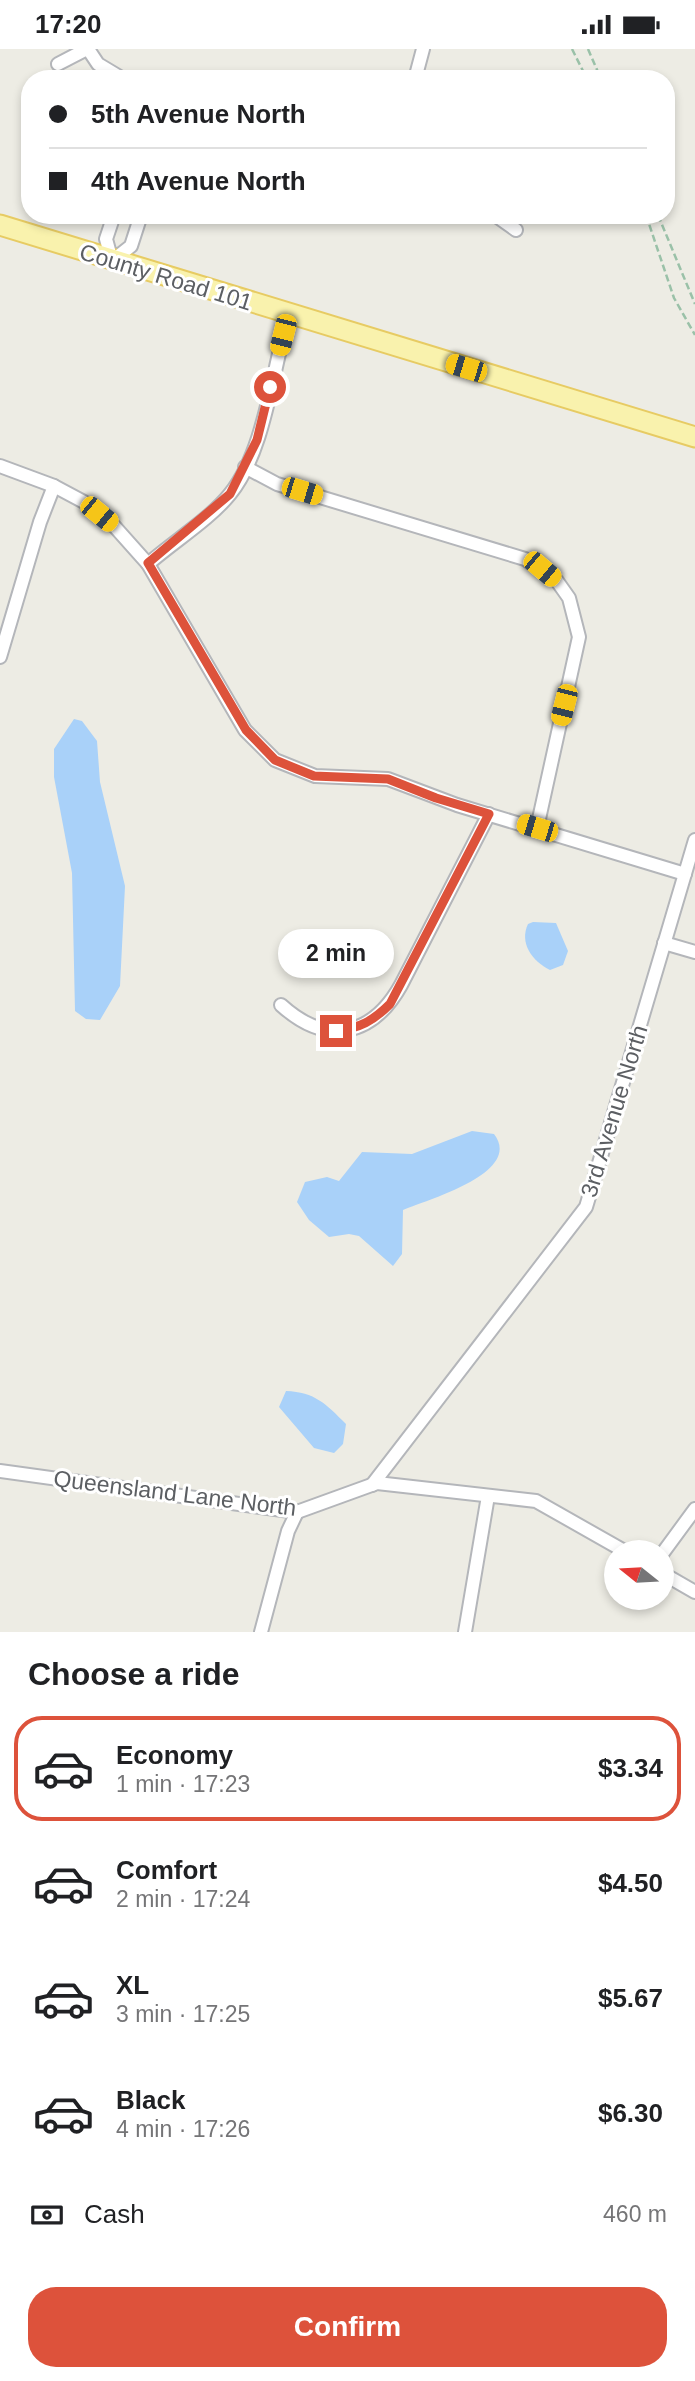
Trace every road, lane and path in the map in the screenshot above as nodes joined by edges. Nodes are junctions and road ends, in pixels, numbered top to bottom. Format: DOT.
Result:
graph roads {
  1 [pos="88,49"];
  2 [pos="422,49"];
  3 [pos="572,49"];
  4 [pos="588,49"];
  5 [pos="58,64"];
  6 [pos="109,70"];
  7 [pos="417,70"];
  8 [pos="582,70"];
  9 [pos="597,70"];
  10 [pos="111,224"];
  11 [pos="138,224"];
  12 [pos="508,224"];
  13 [pos="649,224"];
  14 [pos="662,224"];
  15 [pos="0,226"];
  16 [pos="516,230"];
  17 [pos="113,261"];
  18 [pos="695,304"];
  19 [pos="289,315"];
  20 [pos="695,335"];
  21 [pos="695,437"];
  22 [pos="0,466"];
  23 [pos="246,467"];
  24 [pos="54,486"];
  25 [pos="148,563"];
  26 [pos="0,657"];
  27 [pos="489,814"];
  28 [pos="537,828"];
  29 [pos="695,840"];
  30 [pos="685,874"];
  31 [pos="664,943"];
  32 [pos="695,952"];
  33 [pos="281,1005"];
  34 [pos="0,1471"];
  35 [pos="372,1485"];
  36 [pos="488,1496"];
  37 [pos="695,1509"];
  38 [pos="297,1512"];
  39 [pos="605,1540"];
  40 [pos="672,1540"];
  41 [pos="674,1580"];
  42 [pos="695,1592"];
  43 [pos="261,1632"];
  44 [pos="465,1632"];
  1 -- 5 [label="street"];
  1 -- 6 [label="street"];
  2 -- 7 [label="street"];
  3 -- 8 [label="path"];
  4 -- 9 [label="path"];
  10 -- 17 [label="street"];
  11 -- 17 [label="street"];
  12 -- 16 [label="street"];
  13 -- 20 [label="path"];
  14 -- 18 [label="path"];
  15 -- 17 [label="main road, County Road 101"];
  17 -- 19 [label="main road, County Road 101"];
  19 -- 21 [label="main road, County Road 101"];
  19 -- 23 [label="street"];
  22 -- 24 [label="street"];
  23 -- 25 [label="street"];
  23 -- 28 [label="street"];
  24 -- 25 [label="street"];
  24 -- 26 [label="street"];
  25 -- 27 [label="street"];
  27 -- 28 [label="street"];
  27 -- 33 [label="street"];
  28 -- 30 [label="street"];
  29 -- 30 [label="street, 3rd Avenue North"];
  30 -- 31 [label="street, 3rd Avenue North"];
  31 -- 32 [label="street"];
  31 -- 35 [label="street, 3rd Avenue North"];
  34 -- 38 [label="street, Queensland Lane North"];
  35 -- 36 [label="street, Queensland Lane North"];
  35 -- 38 [label="street, Queensland Lane North"];
  36 -- 39 [label="street, Queensland Lane North"];
  36 -- 44 [label="street"];
  37 -- 40 [label="street"];
  38 -- 43 [label="street"];
  41 -- 42 [label="street"];
}
